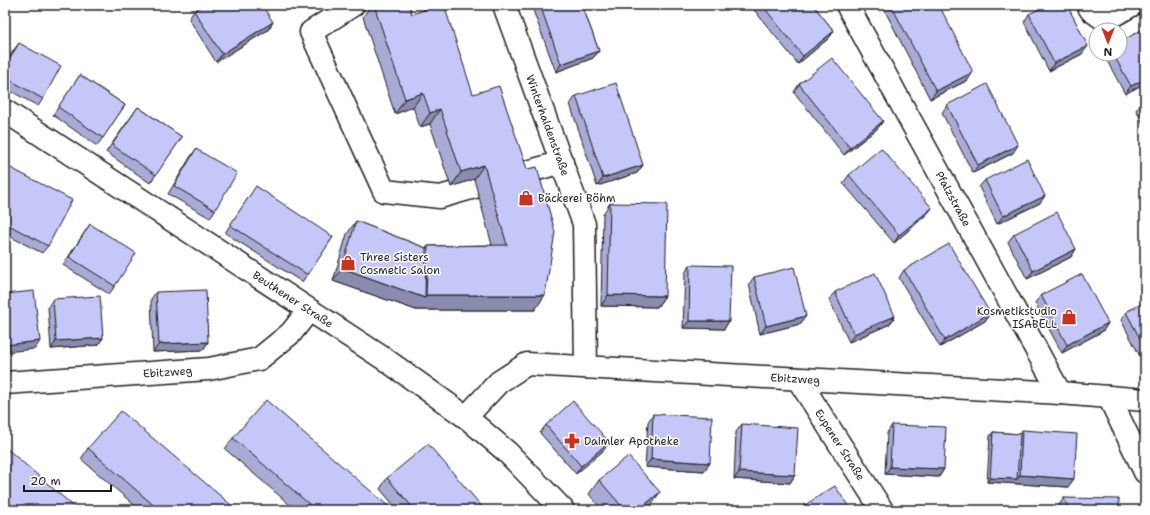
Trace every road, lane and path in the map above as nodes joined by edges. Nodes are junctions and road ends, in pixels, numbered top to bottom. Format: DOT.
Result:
graph roads {
  1 [pos="353,5"];
  2 [pos="504,5"];
  3 [pos="847,5"];
  4 [pos="1088,5"];
  5 [pos="1132,5"];
  6 [pos="5,111"];
  7 [pos="562,162"];
  8 [pos="309,310"];
  9 [pos="586,367"];
  10 [pos="798,379"];
  11 [pos="5,383"];
  12 [pos="1060,393"];
  13 [pos="1109,397"];
  14 [pos="1145,400"];
  15 [pos="466,417"];
  16 [pos="1145,472"];
  17 [pos="563,510"];
  18 [pos="882,510"];
  1 -- 7 [label="street"];
  2 -- 7 [label="street, Winterhaldenstraße"];
  3 -- 12 [label="street, Pfalzstraße"];
  4 -- 5 [label="street"];
  6 -- 8 [label="street, Beuthener Straße"];
  7 -- 9 [label="street, Winterhaldenstraße"];
  8 -- 11 [label="street, Ebitzweg"];
  8 -- 15 [label="street, Beuthener Straße"];
  9 -- 10 [label="street, Ebitzweg"];
  9 -- 15 [label="street, Ebitzweg"];
  10 -- 12 [label="street, Ebitzweg"];
  10 -- 18 [label="street, Eupener Straße"];
  12 -- 13 [label="street, Ebitzweg"];
  13 -- 14 [label="street, Ebitzweg"];
  13 -- 16 [label="street"];
  15 -- 17 [label="street, Beuthener Straße"];
}
